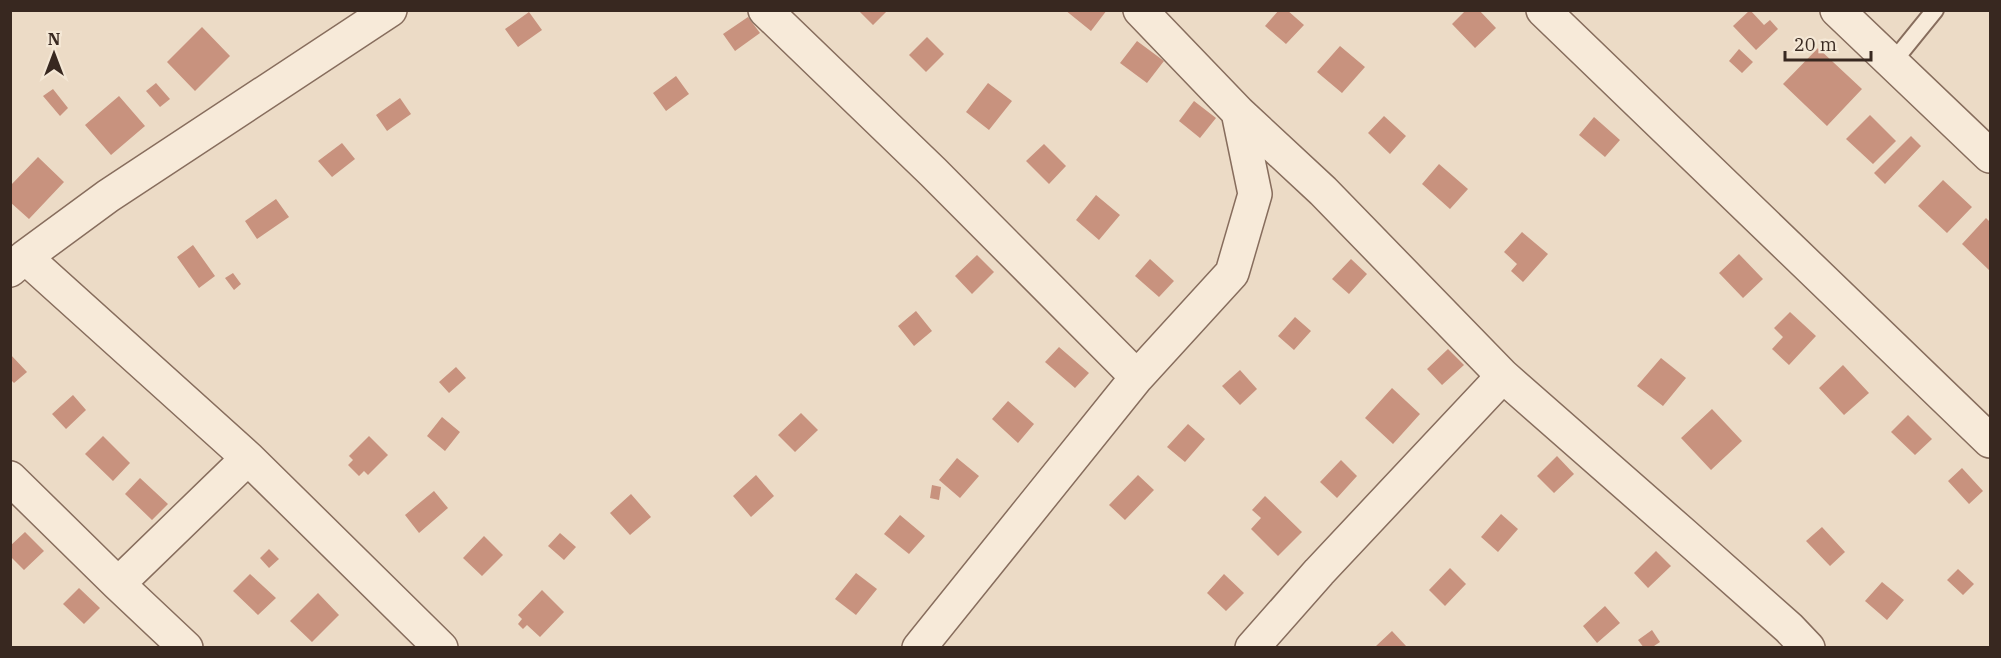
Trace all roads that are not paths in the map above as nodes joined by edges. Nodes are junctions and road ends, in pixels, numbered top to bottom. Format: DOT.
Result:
graph roads {
  1 [pos="390,10"];
  2 [pos="765,10"];
  3 [pos="1140,10"];
  4 [pos="1544,10"];
  5 [pos="1837,10"];
  6 [pos="1935,10"];
  7 [pos="1892,63"];
  8 [pos="1238,112"];
  9 [pos="1990,156"];
  10 [pos="18,263"];
  11 [pos="1503,376"];
  12 [pos="1137,377"];
  13 [pos="1990,441"];
  14 [pos="248,458"];
  15 [pos="10,478"];
  16 [pos="118,584"];
  17 [pos="186,648"];
  18 [pos="441,648"];
  19 [pos="919,648"];
  20 [pos="1251,648"];
  21 [pos="1808,648"];
  1 -- 10 [label="street"];
  2 -- 12 [label="street"];
  3 -- 8 [label="street"];
  4 -- 13 [label="street"];
  5 -- 7 [label="street"];
  6 -- 7 [label="lane"];
  7 -- 9 [label="street"];
  8 -- 11 [label="street"];
  8 -- 12 [label="street"];
  10 -- 14 [label="street"];
  11 -- 20 [label="street"];
  11 -- 21 [label="street"];
  12 -- 19 [label="street"];
  14 -- 16 [label="street"];
  14 -- 18 [label="street"];
  15 -- 16 [label="street"];
  16 -- 17 [label="street"];
}
